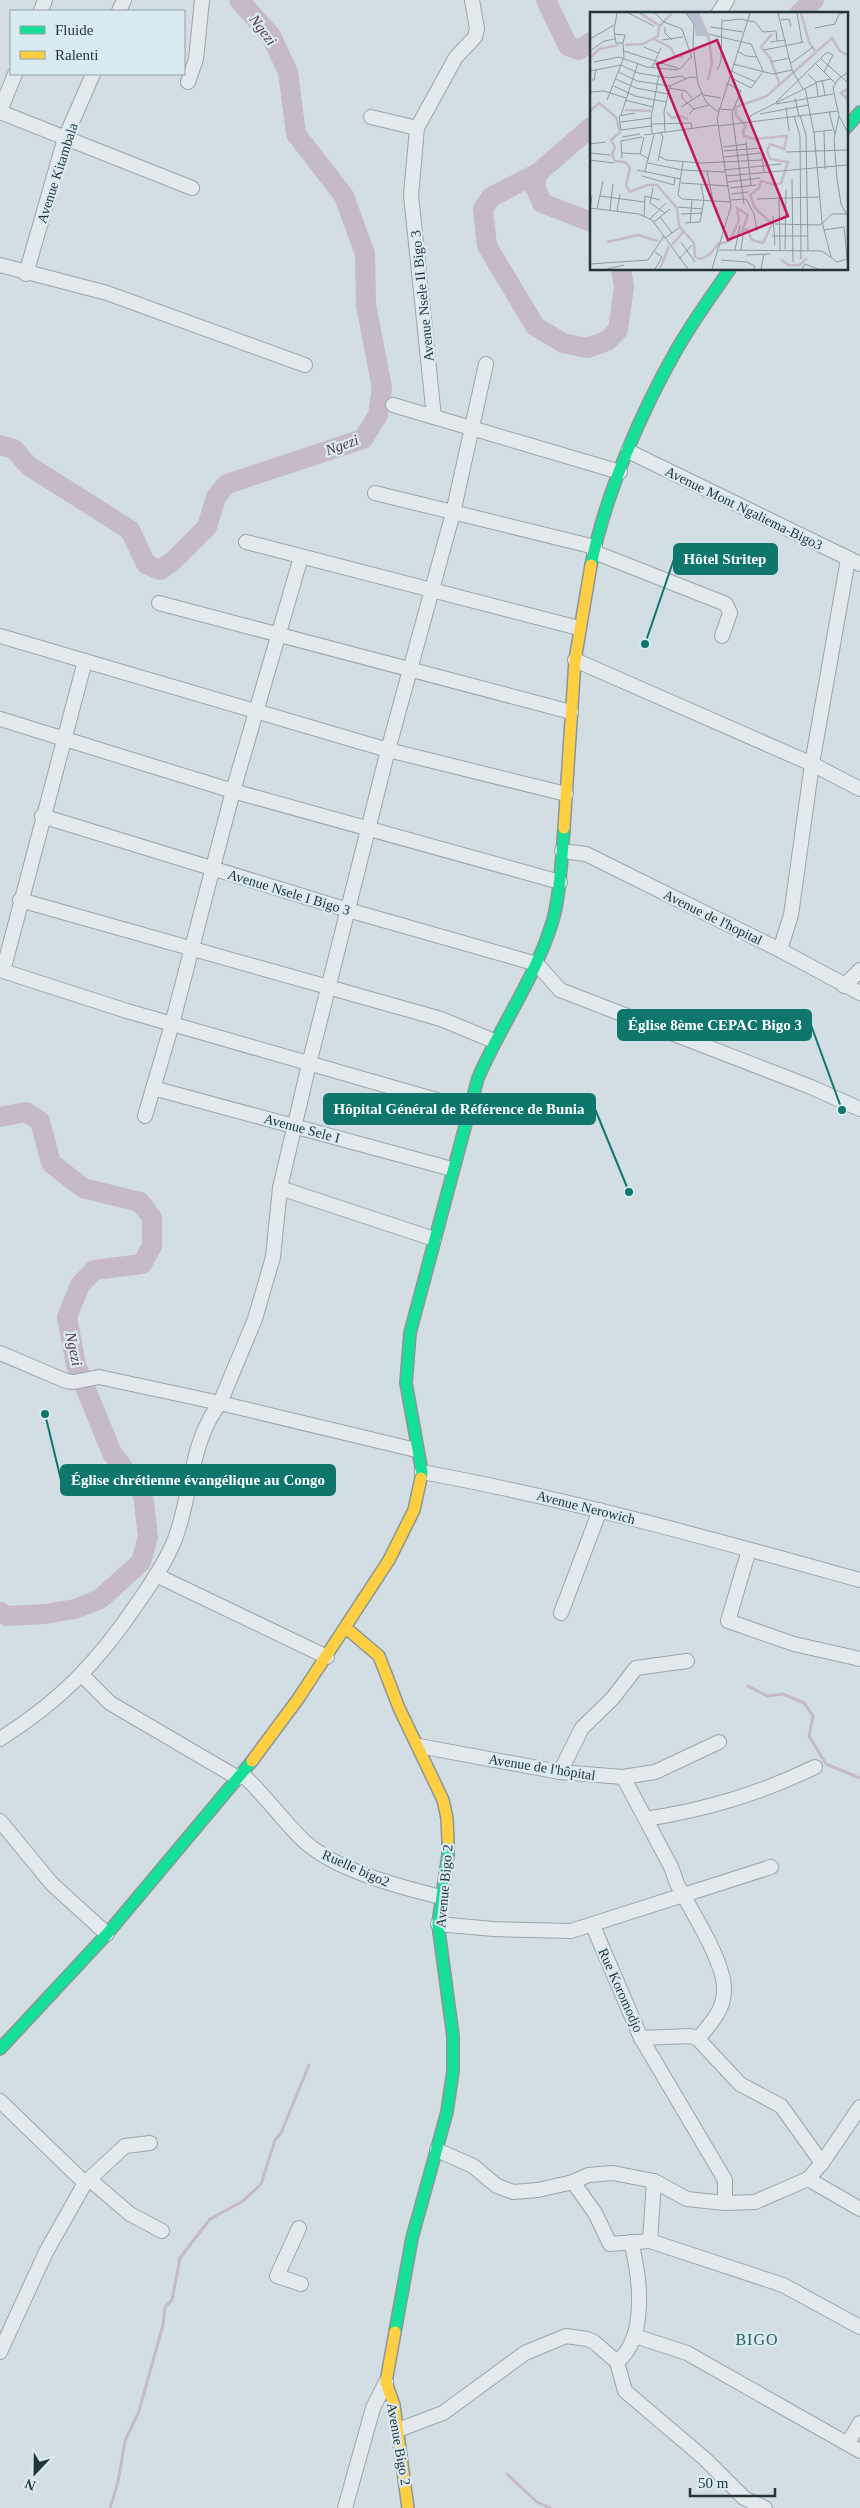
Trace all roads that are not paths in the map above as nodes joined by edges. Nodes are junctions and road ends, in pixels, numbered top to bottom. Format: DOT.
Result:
graph roads {
  1 [pos="202,0"];
  2 [pos="472,0"];
  3 [pos="727,0"];
  4 [pos="719,12"];
  5 [pos="15,75"];
  6 [pos="93,75"];
  7 [pos="188,82"];
  8 [pos="0,112"];
  9 [pos="860,112"];
  10 [pos="371,117"];
  11 [pos="848,126"];
  12 [pos="417,128"];
  13 [pos="65,138"];
  14 [pos="192,188"];
  15 [pos="0,265"];
  16 [pos="729,270"];
  17 [pos="26,274"];
  18 [pos="486,364"];
  19 [pos="305,365"];
  20 [pos="393,405"];
  21 [pos="434,417"];
  22 [pos="473,428"];
  23 [pos="628,451"];
  24 [pos="620,472"];
  25 [pos="375,493"];
  26 [pos="453,513"];
  27 [pos="246,542"];
  28 [pos="594,550"];
  29 [pos="301,557"];
  30 [pos="854,562"];
  31 [pos="431,591"];
  32 [pos="159,603"];
  33 [pos="579,628"];
  34 [pos="278,635"];
  35 [pos="0,636"];
  36 [pos="722,636"];
  37 [pos="575,660"];
  38 [pos="85,661"];
  39 [pos="410,670"];
  40 [pos="256,712"];
  41 [pos="571,712"];
  42 [pos="0,718"];
  43 [pos="64,738"];
  44 [pos="388,750"];
  45 [pos="812,764"];
  46 [pos="860,788"];
  47 [pos="233,791"];
  48 [pos="566,794"];
  49 [pos="42,816"];
  50 [pos="368,830"];
  51 [pos="562,851"];
  52 [pos="213,869"];
  53 [pos="560,882"];
  54 [pos="20,900"];
  55 [pos="348,910"];
  56 [pos="191,950"];
  57 [pos="780,950"];
  58 [pos="537,964"];
  59 [pos="860,970"];
  60 [pos="844,986"];
  61 [pos="329,988"];
  62 [pos="860,993"];
  63 [pos="172,1024"];
  64 [pos="494,1041"];
  65 [pos="309,1064"];
  66 [pos="153,1088"];
  67 [pos="468,1109"];
  68 [pos="860,1109"];
  69 [pos="145,1116"];
  70 [pos="294,1126"];
  71 [pos="452,1169"];
  72 [pos="280,1188"];
  73 [pos="434,1239"];
  74 [pos="0,1353"];
  75 [pos="220,1403"];
  76 [pos="416,1450"];
  77 [pos="422,1472"];
  78 [pos="600,1510"];
  79 [pos="750,1550"];
  80 [pos="156,1576"];
  81 [pos="860,1580"];
  82 [pos="561,1613"];
  83 [pos="346,1628"];
  84 [pos="327,1656"];
  85 [pos="860,1660"];
  86 [pos="687,1661"];
  87 [pos="82,1675"];
  88 [pos="0,1739"];
  89 [pos="719,1742"];
  90 [pos="419,1746"];
  91 [pos="815,1766"];
  92 [pos="560,1772"];
  93 [pos="240,1776"];
  94 [pos="623,1777"];
  95 [pos="646,1818"];
  96 [pos="0,1821"];
  97 [pos="771,1867"];
  98 [pos="684,1896"];
  99 [pos="441,1897"];
  100 [pos="438,1924"];
  101 [pos="593,1926"];
  102 [pos="107,1934"];
  103 [pos="641,2038"];
  104 [pos="698,2040"];
  105 [pos="0,2049"];
  106 [pos="0,2101"];
  107 [pos="860,2107"];
  108 [pos="150,2143"];
  109 [pos="437,2150"];
  110 [pos="822,2163"];
  111 [pos="808,2179"];
  112 [pos="87,2181"];
  113 [pos="654,2181"];
  114 [pos="572,2182"];
  115 [pos="725,2204"];
  116 [pos="860,2209"];
  117 [pos="299,2228"];
  118 [pos="162,2231"];
  119 [pos="650,2240"];
  120 [pos="631,2242"];
  121 [pos="301,2284"];
  122 [pos="860,2327"];
  123 [pos="635,2336"];
  124 [pos="0,2352"];
  125 [pos="617,2362"];
  126 [pos="386,2382"];
  127 [pos="860,2423"];
  128 [pos="398,2430"];
  129 [pos="848,2444"];
  130 [pos="860,2451"];
  131 [pos="345,2508"];
  132 [pos="408,2508"];
  133 [pos="765,2508"];
  1 -- 7 [label="street"];
  2 -- 12 [label="street, Avenue Nsele II Bigo 3"];
  3 -- 4 [label="street"];
  5 -- 8 [label="street"];
  6 -- 13 [label="street, Avenue Kitambala"];
  8 -- 13 [label="street"];
  9 -- 11 [label="street"];
  10 -- 12 [label="street"];
  12 -- 21 [label="street, Avenue Nsele II Bigo 3"];
  13 -- 14 [label="street"];
  13 -- 17 [label="street, Avenue Kitambala"];
  15 -- 17 [label="street"];
  16 -- 23 [label="street"];
  17 -- 19 [label="street"];
  18 -- 22 [label="street"];
  20 -- 21 [label="street"];
  21 -- 22 [label="street"];
  22 -- 24 [label="street"];
  22 -- 26 [label="street"];
  23 -- 24 [label="street"];
  23 -- 30 [label="street, Avenue Mont Ngaliema-Bigo3"];
  24 -- 28 [label="street"];
  25 -- 26 [label="street"];
  26 -- 28 [label="street"];
  26 -- 31 [label="street"];
  27 -- 29 [label="street"];
  28 -- 33 [label="street"];
  28 -- 36 [label="street"];
  29 -- 31 [label="street"];
  29 -- 34 [label="street"];
  30 -- 45 [label="street"];
  31 -- 33 [label="street"];
  31 -- 39 [label="street"];
  32 -- 34 [label="street"];
  33 -- 37 [label="street"];
  34 -- 39 [label="street"];
  34 -- 40 [label="street"];
  35 -- 38 [label="street"];
  37 -- 41 [label="street"];
  37 -- 45 [label="street"];
  38 -- 40 [label="street"];
  38 -- 43 [label="street"];
  39 -- 41 [label="street"];
  39 -- 44 [label="street"];
  40 -- 44 [label="street"];
  40 -- 47 [label="street"];
  41 -- 48 [label="street"];
  42 -- 43 [label="street"];
  43 -- 47 [label="street"];
  43 -- 49 [label="street"];
  44 -- 48 [label="street"];
  44 -- 50 [label="street"];
  45 -- 46 [label="street"];
  45 -- 57 [label="street"];
  47 -- 50 [label="street"];
  47 -- 52 [label="street"];
  48 -- 51 [label="street"];
  49 -- 52 [label="street, Avenue Nsele I Bigo 3"];
  49 -- 54 [label="street"];
  50 -- 53 [label="street"];
  50 -- 55 [label="street"];
  51 -- 53 [label="street"];
  51 -- 57 [label="street, Avenue de l'hopital"];
  52 -- 55 [label="street, Avenue Nsele I Bigo 3"];
  52 -- 56 [label="street"];
  53 -- 58 [label="street"];
  54 -- 56 [label="street"];
  54 -- 63 [label="street"];
  55 -- 58 [label="street, Avenue Nsele I Bigo 3"];
  55 -- 61 [label="street"];
  56 -- 61 [label="street"];
  56 -- 63 [label="street"];
  57 -- 60 [label="street, Avenue de l'hopital"];
  58 -- 64 [label="street"];
  58 -- 68 [label="street"];
  59 -- 60 [label="street"];
  60 -- 62 [label="street, Avenue de l'hopital"];
  61 -- 64 [label="street"];
  61 -- 65 [label="street"];
  63 -- 65 [label="street"];
  63 -- 66 [label="street"];
  64 -- 67 [label="street"];
  65 -- 67 [label="street"];
  65 -- 70 [label="street"];
  66 -- 69 [label="street"];
  66 -- 70 [label="street, Avenue Sele I"];
  67 -- 71 [label="street"];
  70 -- 71 [label="street, Avenue Sele I"];
  70 -- 72 [label="street"];
  71 -- 73 [label="street"];
  72 -- 73 [label="street"];
  72 -- 75 [label="street"];
  73 -- 76 [label="street"];
  74 -- 75 [label="street"];
  75 -- 76 [label="street"];
  75 -- 80 [label="street"];
  76 -- 77 [label="street"];
  77 -- 78 [label="street, Avenue Nerowich"];
  77 -- 83 [label="street"];
  78 -- 79 [label="street, Avenue Nerowich"];
  78 -- 82 [label="street"];
  79 -- 81 [label="street, Avenue Nerowich"];
  79 -- 85 [label="street"];
  80 -- 84 [label="street"];
  80 -- 87 [label="street"];
  83 -- 84 [label="street"];
  83 -- 90 [label="street, Avenue Bigo 2"];
  84 -- 93 [label="street"];
  86 -- 92 [label="street"];
  87 -- 88 [label="street"];
  87 -- 93 [label="street, Ruelle bigo2"];
  89 -- 94 [label="street, Avenue de l'hôpital"];
  90 -- 92 [label="street, Avenue de l'hôpital"];
  90 -- 99 [label="street, Avenue Bigo 2"];
  91 -- 95 [label="street"];
  92 -- 94 [label="street, Avenue de l'hôpital"];
  93 -- 99 [label="street, Ruelle bigo2"];
  93 -- 102 [label="street"];
  94 -- 95 [label="street"];
  95 -- 98 [label="street"];
  96 -- 102 [label="street"];
  97 -- 98 [label="street"];
  98 -- 101 [label="street"];
  98 -- 104 [label="street"];
  99 -- 100 [label="street, Avenue Bigo 2"];
  100 -- 101 [label="street"];
  100 -- 109 [label="street, Avenue Bigo 2"];
  101 -- 103 [label="street, Rue Koromodjo"];
  102 -- 105 [label="street"];
  103 -- 104 [label="street, Rue Koromodjo"];
  103 -- 115 [label="street"];
  104 -- 110 [label="street"];
  106 -- 112 [label="street"];
  107 -- 110 [label="street"];
  108 -- 112 [label="street"];
  109 -- 114 [label="street"];
  109 -- 126 [label="street, Avenue Bigo 2"];
  110 -- 111 [label="street"];
  111 -- 115 [label="street"];
  111 -- 116 [label="street"];
  112 -- 118 [label="street"];
  112 -- 124 [label="street"];
  113 -- 114 [label="street"];
  113 -- 115 [label="street"];
  113 -- 119 [label="street"];
  114 -- 120 [label="street"];
  117 -- 121 [label="street"];
  119 -- 120 [label="street"];
  119 -- 122 [label="street"];
  120 -- 123 [label="street"];
  123 -- 125 [label="street"];
  123 -- 129 [label="street"];
  125 -- 128 [label="street"];
  125 -- 133 [label="street"];
  126 -- 128 [label="street, Avenue Bigo 2"];
  126 -- 131 [label="street"];
  127 -- 129 [label="street"];
  128 -- 132 [label="street, Avenue Bigo 2"];
  129 -- 130 [label="street"];
}
